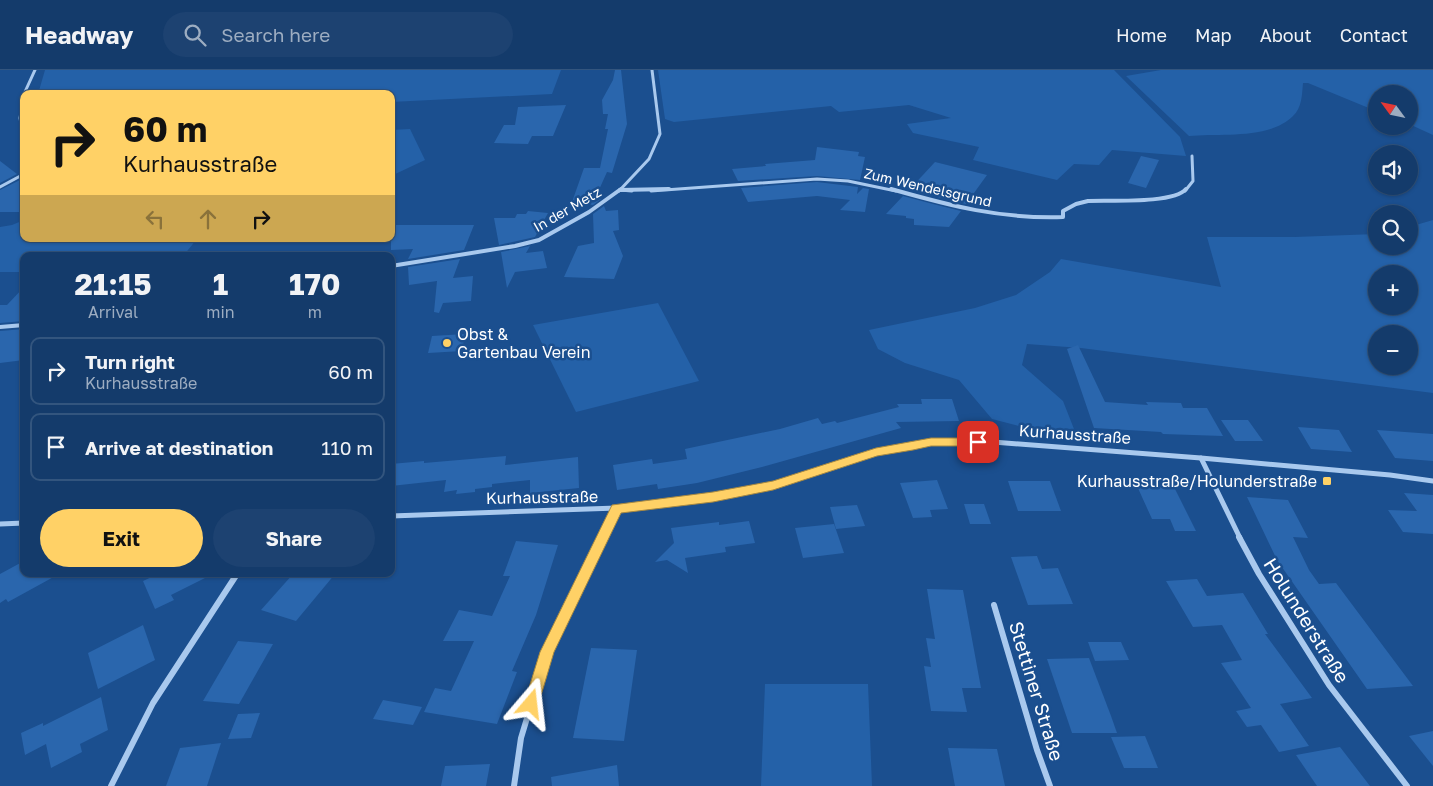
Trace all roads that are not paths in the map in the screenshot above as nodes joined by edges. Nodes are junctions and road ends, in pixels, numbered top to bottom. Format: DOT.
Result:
graph roads {
  1 [pos="35,70"];
  2 [pos="652,70"];
  3 [pos="26,90"];
  4 [pos="20,107"];
  5 [pos="20,133"];
  6 [pos="1192,156"];
  7 [pos="20,176"];
  8 [pos="0,186"];
  9 [pos="620,190"];
  10 [pos="395,265"];
  11 [pos="20,325"];
  12 [pos="0,327"];
  13 [pos="1202,458"];
  14 [pos="1433,481"];
  15 [pos="617,508"];
  16 [pos="395,516"];
  17 [pos="20,523"];
  18 [pos="0,524"];
  19 [pos="235,577"];
  20 [pos="994,605"];
  21 [pos="111,786"];
  22 [pos="514,786"];
  23 [pos="1050,786"];
  24 [pos="1407,786"];
  1 -- 3 [label="street"];
  2 -- 9 [label="street, In der Metz"];
  4 -- 5 [label="street"];
  6 -- 9 [label="street, Zum Wendelsgrund"];
  7 -- 8 [label="street"];
  9 -- 10 [label="street, In der Metz"];
  11 -- 12 [label="street"];
  13 -- 14 [label="street, Kurhausstraße"];
  13 -- 15 [label="street, Kurhausstraße"];
  13 -- 24 [label="street, Holunderstraße"];
  15 -- 16 [label="street, Kurhausstraße"];
  15 -- 22 [label="street"];
  17 -- 18 [label="street"];
  19 -- 21 [label="street"];
  20 -- 23 [label="street, Stettiner Straße"];
}
